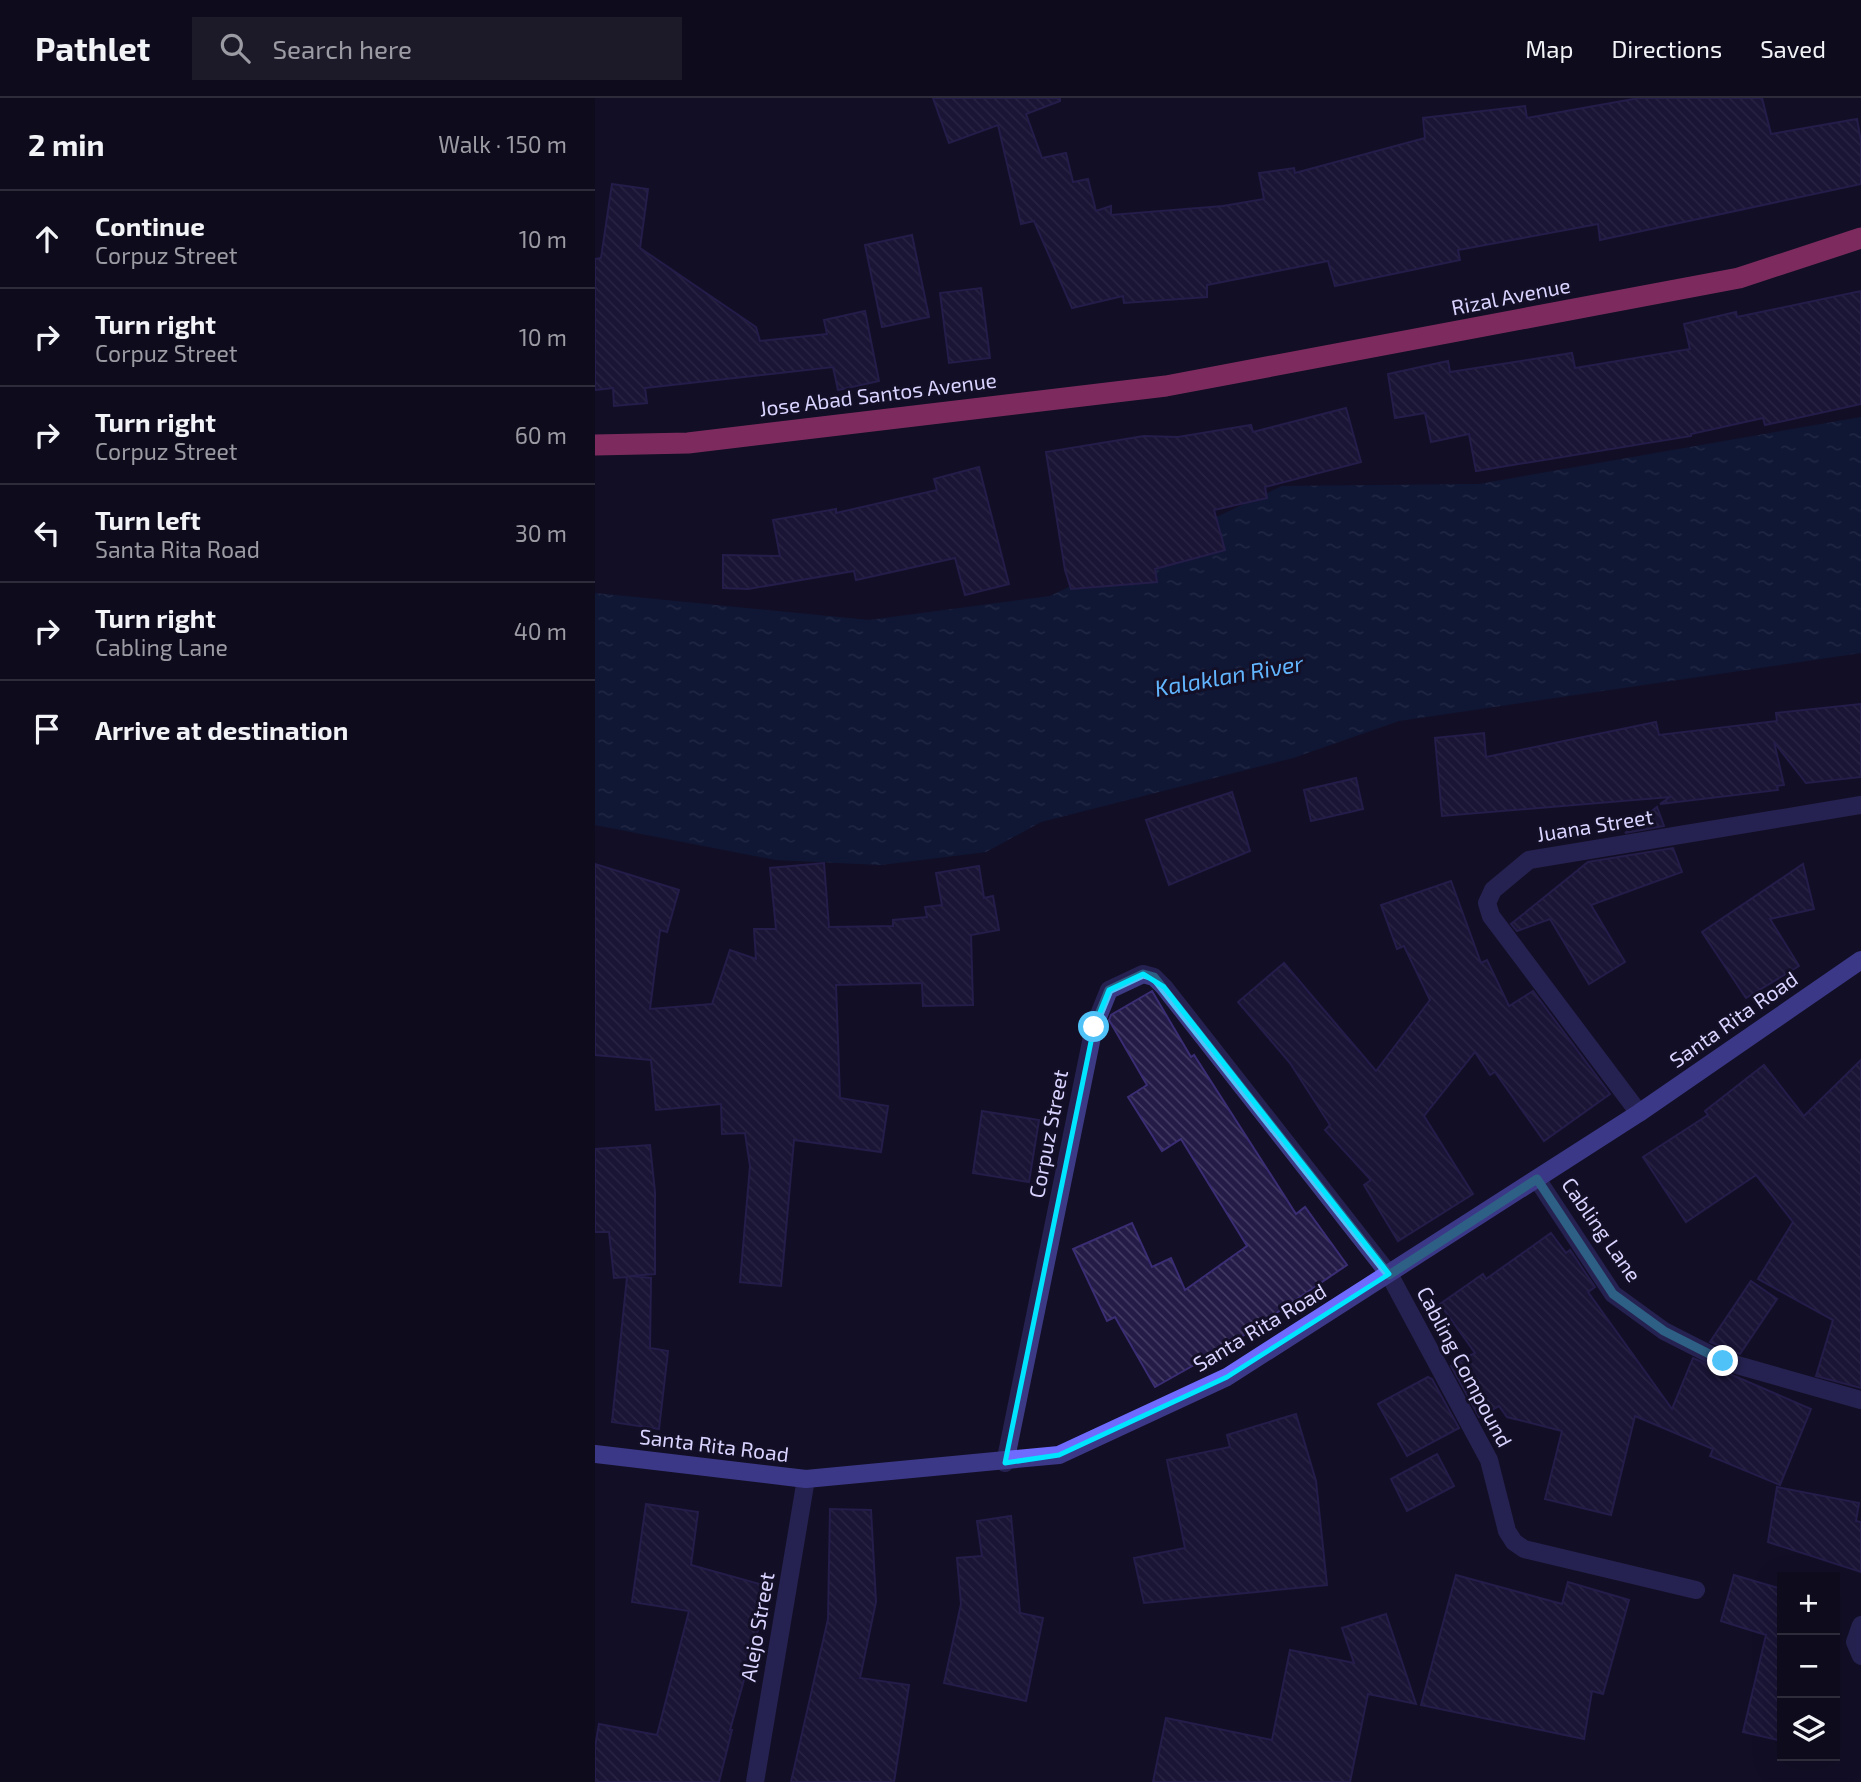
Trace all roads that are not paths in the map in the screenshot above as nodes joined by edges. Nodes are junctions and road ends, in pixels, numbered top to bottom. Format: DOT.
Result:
graph roads {
  1 [pos="1861,238"];
  2 [pos="1166,386"];
  3 [pos="595,444"];
  4 [pos="1861,805"];
  5 [pos="1861,960"];
  6 [pos="1639,1113"];
  7 [pos="1537,1179"];
  8 [pos="1389,1275"];
  9 [pos="1861,1400"];
  10 [pos="595,1454"];
  11 [pos="1005,1463"];
  12 [pos="806,1479"];
  13 [pos="1696,1590"];
  14 [pos="1861,1625"];
  15 [pos="1861,1656"];
  16 [pos="755,1782"];
  1 -- 2 [label="highway, Rizal Avenue"];
  2 -- 3 [label="highway, Jose Abad Santos Avenue"];
  4 -- 6 [label="street, Juana Street"];
  5 -- 6 [label="main road, Santa Rita Road"];
  6 -- 7 [label="main road, Santa Rita Road"];
  7 -- 8 [label="main road, Santa Rita Road"];
  7 -- 9 [label="street, Cabling Lane"];
  8 -- 11 [label="main road, Santa Rita Road"];
  8 -- 11 [label="street, Corpuz Street"];
  8 -- 13 [label="street, Cabling Compound"];
  10 -- 12 [label="main road, Santa Rita Road"];
  11 -- 12 [label="main road, Santa Rita Road"];
  12 -- 16 [label="street, Alejo Street"];
  14 -- 15 [label="street"];
}
